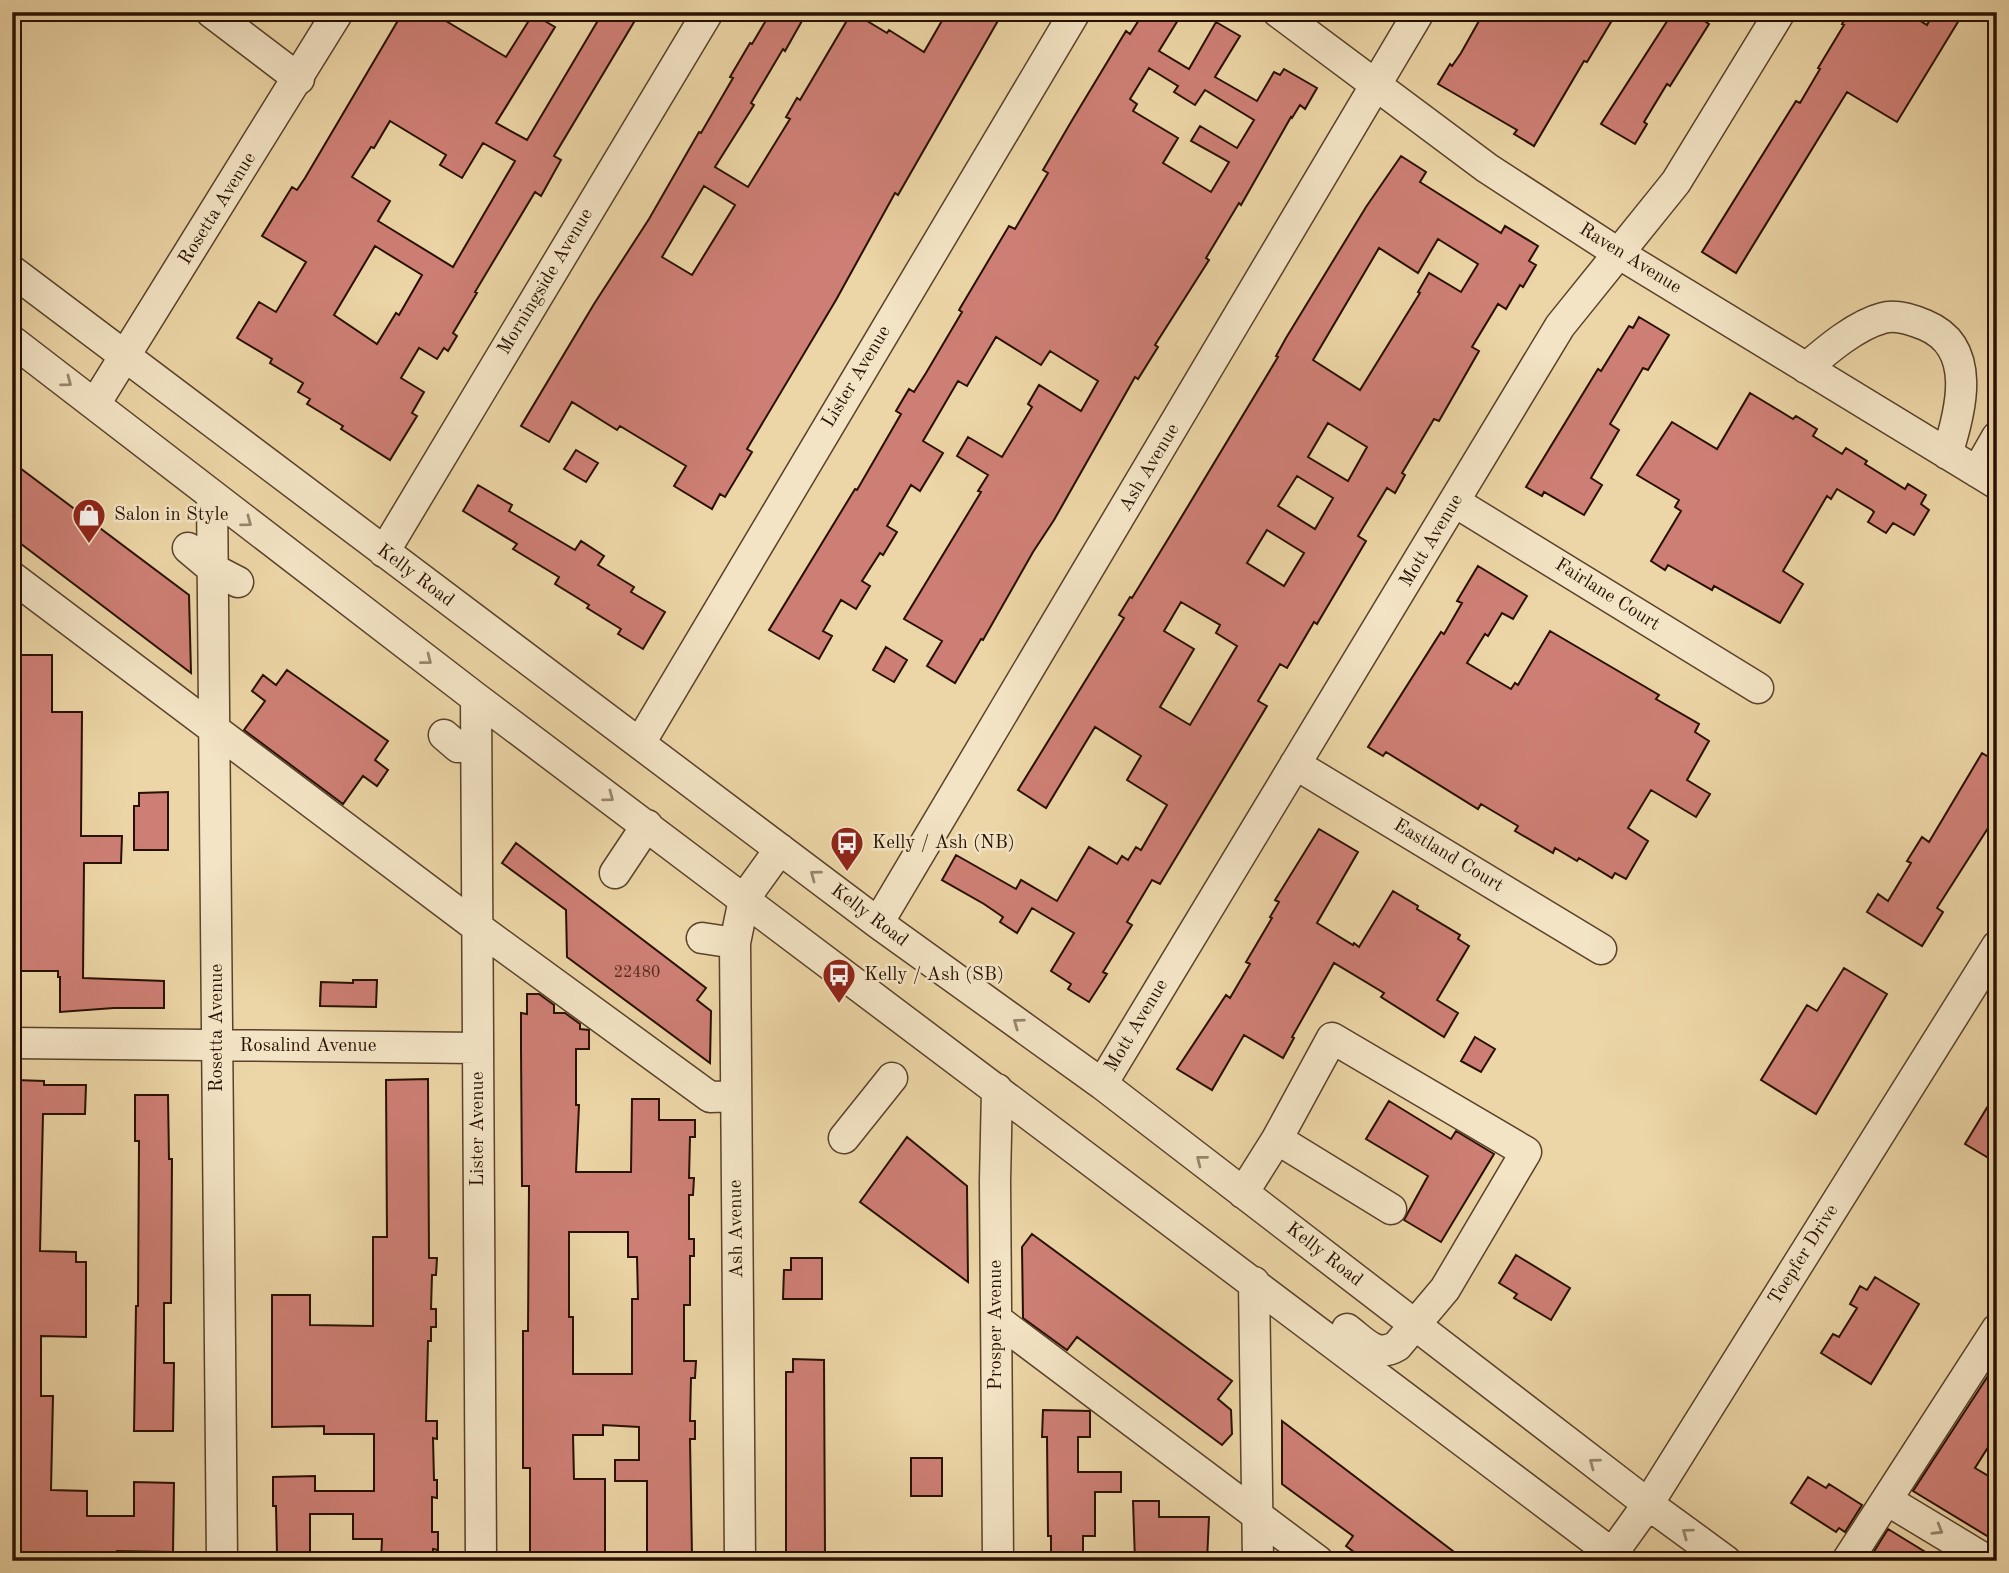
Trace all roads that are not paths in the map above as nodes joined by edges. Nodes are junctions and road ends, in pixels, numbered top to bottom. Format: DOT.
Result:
graph roads {
  1 [pos="211,12"];
  2 [pos="338,12"];
  3 [pos="708,12"];
  4 [pos="1075,12"];
  5 [pos="1278,12"];
  6 [pos="1419,12"];
  7 [pos="1780,12"];
  8 [pos="299,79"];
  9 [pos="1375,87"];
  10 [pos="1618,253"];
  11 [pos="12,271"];
  12 [pos="12,341"];
  13 [pos="125,357"];
  14 [pos="1806,368"];
  15 [pos="95,404"];
  16 [pos="1997,437"];
  17 [pos="1947,454"];
  18 [pos="1987,478"];
  19 [pos="212,495"];
  20 [pos="1455,502"];
  21 [pos="188,548"];
  22 [pos="384,552"];
  23 [pos="226,576"];
  24 [pos="12,577"];
  25 [pos="1758,688"];
  26 [pos="476,698"];
  27 [pos="215,731"];
  28 [pos="444,735"];
  29 [pos="640,743"];
  30 [pos="476,747"];
  31 [pos="1295,764"];
  32 [pos="646,825"];
  33 [pos="780,849"];
  34 [pos="615,873"];
  35 [pos="744,899"];
  36 [pos="878,923"];
  37 [pos="477,927"];
  38 [pos="702,938"];
  39 [pos="735,943"];
  40 [pos="1997,946"];
  41 [pos="1601,949"];
  42 [pos="12,1043"];
  43 [pos="216,1046"];
  44 [pos="477,1048"];
  45 [pos="892,1077"];
  46 [pos="1102,1083"];
  47 [pos="997,1089"];
  48 [pos="735,1096"];
  49 [pos="844,1138"];
  50 [pos="1277,1139"];
  51 [pos="1244,1193"];
  52 [pos="1391,1209"];
  53 [pos="1263,1288"];
  54 [pos="996,1319"];
  55 [pos="1414,1325"];
  56 [pos="1997,1329"];
  57 [pos="1887,1500"];
  58 [pos="1648,1504"];
  59 [pos="1258,1515"];
  60 [pos="1614,1558"];
  61 [pos="222,1561"];
  62 [pos="481,1561"];
  63 [pos="740,1561"];
  64 [pos="998,1561"];
  65 [pos="1258,1561"];
  66 [pos="1318,1561"];
  67 [pos="1726,1561"];
  68 [pos="1847,1561"];
  69 [pos="1988,1561"];
  1 -- 8 [label="street"];
  2 -- 8 [label="street, Rosetta Avenue"];
  3 -- 22 [label="street, Morningside Avenue"];
  4 -- 29 [label="street, Lister Avenue"];
  5 -- 9 [label="street, Raven Avenue"];
  6 -- 9 [label="street, Ash Avenue"];
  7 -- 10 [label="street, Mott Avenue"];
  8 -- 13 [label="street, Rosetta Avenue"];
  9 -- 10 [label="street, Raven Avenue"];
  9 -- 36 [label="street, Ash Avenue"];
  10 -- 14 [label="street, Raven Avenue"];
  10 -- 20 [label="street, Mott Avenue"];
  11 -- 13 [label="street, Kelly Road"];
  12 -- 15 [label="street, one-way"];
  13 -- 15 [label="street, Rosetta Avenue"];
  13 -- 22 [label="street, Kelly Road"];
  14 -- 17 [label="street, Raven Avenue"];
  14 -- 17 [label="street"];
  15 -- 19 [label="street"];
  16 -- 18 [label="street"];
  17 -- 18 [label="street, Raven Avenue"];
  19 -- 23 [label="street, Rosetta Avenue"];
  19 -- 26 [label="street, one-way"];
  20 -- 25 [label="street, Fairlane Court"];
  20 -- 31 [label="street, Mott Avenue"];
  21 -- 23 [label="street"];
  22 -- 29 [label="street, Kelly Road"];
  23 -- 27 [label="street, Rosetta Avenue"];
  24 -- 27 [label="street"];
  26 -- 30 [label="street, Lister Avenue"];
  26 -- 32 [label="street, one-way"];
  27 -- 37 [label="street"];
  27 -- 43 [label="street, Rosetta Avenue"];
  28 -- 30 [label="street"];
  29 -- 33 [label="street, Kelly Road"];
  30 -- 37 [label="street, Lister Avenue"];
  31 -- 41 [label="street, Eastland Court"];
  31 -- 46 [label="street, Mott Avenue"];
  32 -- 34 [label="street"];
  32 -- 35 [label="street"];
  33 -- 35 [label="street"];
  36 -- 33 [label="street, Kelly Road, one-way"];
  35 -- 39 [label="street, Ash Avenue"];
  35 -- 47 [label="street"];
  46 -- 36 [label="street, Kelly Road, one-way"];
  37 -- 44 [label="street, Lister Avenue"];
  37 -- 48 [label="street"];
  38 -- 39 [label="street"];
  39 -- 48 [label="street, Ash Avenue"];
  40 -- 58 [label="street, Toepfer Drive"];
  42 -- 43 [label="street, Rosalind Avenue"];
  43 -- 44 [label="street, Rosalind Avenue"];
  43 -- 61 [label="street, Rosetta Avenue"];
  44 -- 62 [label="street, Lister Avenue"];
  45 -- 49 [label="street"];
  51 -- 46 [label="street, Kelly Road, one-way"];
  47 -- 53 [label="street"];
  47 -- 54 [label="street, Prosper Avenue"];
  48 -- 63 [label="street, Ash Avenue"];
  50 -- 51 [label="street"];
  50 -- 52 [label="street"];
  50 -- 55 [label="street"];
  51 -- 55 [label="street, Kelly Road"];
  53 -- 55 [label="street"];
  53 -- 59 [label="street"];
  53 -- 60 [label="street"];
  54 -- 59 [label="street"];
  54 -- 64 [label="street, Prosper Avenue"];
  58 -- 55 [label="street, Kelly Road, one-way"];
  56 -- 57 [label="street"];
  57 -- 68 [label="street"];
  57 -- 69 [label="street, one-way"];
  58 -- 60 [label="street, Toepfer Drive"];
  67 -- 58 [label="street, Kelly Road, one-way"];
  59 -- 65 [label="street"];
  59 -- 66 [label="street"];
}
